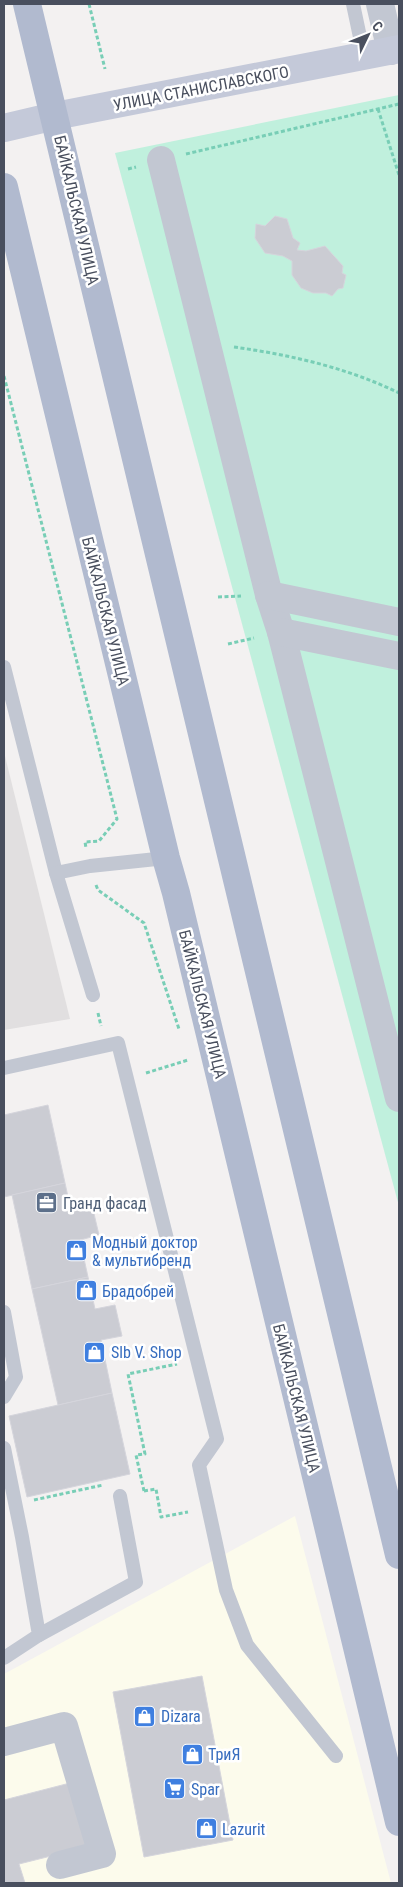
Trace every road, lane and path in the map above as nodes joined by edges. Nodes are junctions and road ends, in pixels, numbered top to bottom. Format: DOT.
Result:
graph roads {
  1 [pos="27,4"];
  2 [pos="89,4"];
  3 [pos="353,4"];
  4 [pos="380,4"];
  5 [pos="395,50"];
  6 [pos="364,56"];
  7 [pos="105,70"];
  8 [pos="399,104"];
  9 [pos="378,109"];
  10 [pos="55,116"];
  11 [pos="4,128"];
  12 [pos="161,160"];
  13 [pos="399,175"];
  14 [pos="4,187"];
  15 [pos="207,343"];
  16 [pos="4,376"];
  17 [pos="399,392"];
  18 [pos="270,596"];
  19 [pos="399,622"];
  20 [pos="282,632"];
  21 [pos="399,656"];
  22 [pos="4,667"];
  23 [pos="166,858"];
  24 [pos="90,866"];
  25 [pos="56,873"];
  26 [pos="93,995"];
  27 [pos="180,1032"];
  28 [pos="106,1046"];
  29 [pos="186,1051"];
  30 [pos="188,1060"];
  31 [pos="4,1068"];
  32 [pos="191,1070"];
  33 [pos="127,1078"];
  34 [pos="399,1098"];
  35 [pos="4,1312"];
  36 [pos="197,1359"];
  37 [pos="4,1396"];
  38 [pos="4,1448"];
  39 [pos="112,1483"];
  40 [pos="144,1491"];
  41 [pos="120,1496"];
  42 [pos="15,1504"];
  43 [pos="209,1508"];
  44 [pos="399,1554"];
  45 [pos="39,1635"];
  46 [pos="4,1658"];
  47 [pos="4,1742"];
  48 [pos="336,1756"];
  49 [pos="399,1822"];
  50 [pos="60,1865"];
  1 -- 10 [label="main road, БАЙКАЛЬСКАЯ УЛИЦА"];
  2 -- 7 [label="path"];
  3 -- 6 [label="lane"];
  4 -- 5 [label="street"];
  5 -- 6 [label="main road, УЛИЦА СТАНИСЛАВСКОГО"];
  6 -- 10 [label="main road, УЛИЦА СТАНИСЛАВСКОГО"];
  8 -- 9 [label="path"];
  9 -- 12 [label="path"];
  9 -- 13 [label="path"];
  10 -- 11 [label="main road, УЛИЦА СТАНИСЛАВСКОГО"];
  10 -- 44 [label="main road, БАЙКАЛЬСКАЯ УЛИЦА"];
  12 -- 15 [label="street"];
  14 -- 23 [label="main road, БАЙКАЛЬСКАЯ УЛИЦА"];
  15 -- 17 [label="path"];
  15 -- 18 [label="street"];
  16 -- 24 [label="path"];
  18 -- 19 [label="street"];
  18 -- 20 [label="street"];
  20 -- 21 [label="street"];
  20 -- 34 [label="street"];
  22 -- 25 [label="lane"];
  23 -- 24 [label="lane"];
  23 -- 49 [label="main road, БАЙКАЛЬСКАЯ УЛИЦА"];
  24 -- 25 [label="lane"];
  24 -- 27 [label="path"];
  25 -- 26 [label="lane"];
  26 -- 28 [label="path"];
  28 -- 31 [label="lane"];
  28 -- 33 [label="lane"];
  29 -- 30 [label="path"];
  30 -- 32 [label="path"];
  30 -- 33 [label="path"];
  33 -- 36 [label="lane"];
  35 -- 37 [label="lane"];
  36 -- 40 [label="path"];
  36 -- 43 [label="lane"];
  38 -- 42 [label="lane"];
  39 -- 42 [label="path"];
  40 -- 41 [label="path"];
  40 -- 43 [label="path"];
  41 -- 45 [label="lane"];
  42 -- 45 [label="lane"];
  43 -- 48 [label="lane"];
  45 -- 46 [label="lane"];
  47 -- 50 [label="street"];
}
